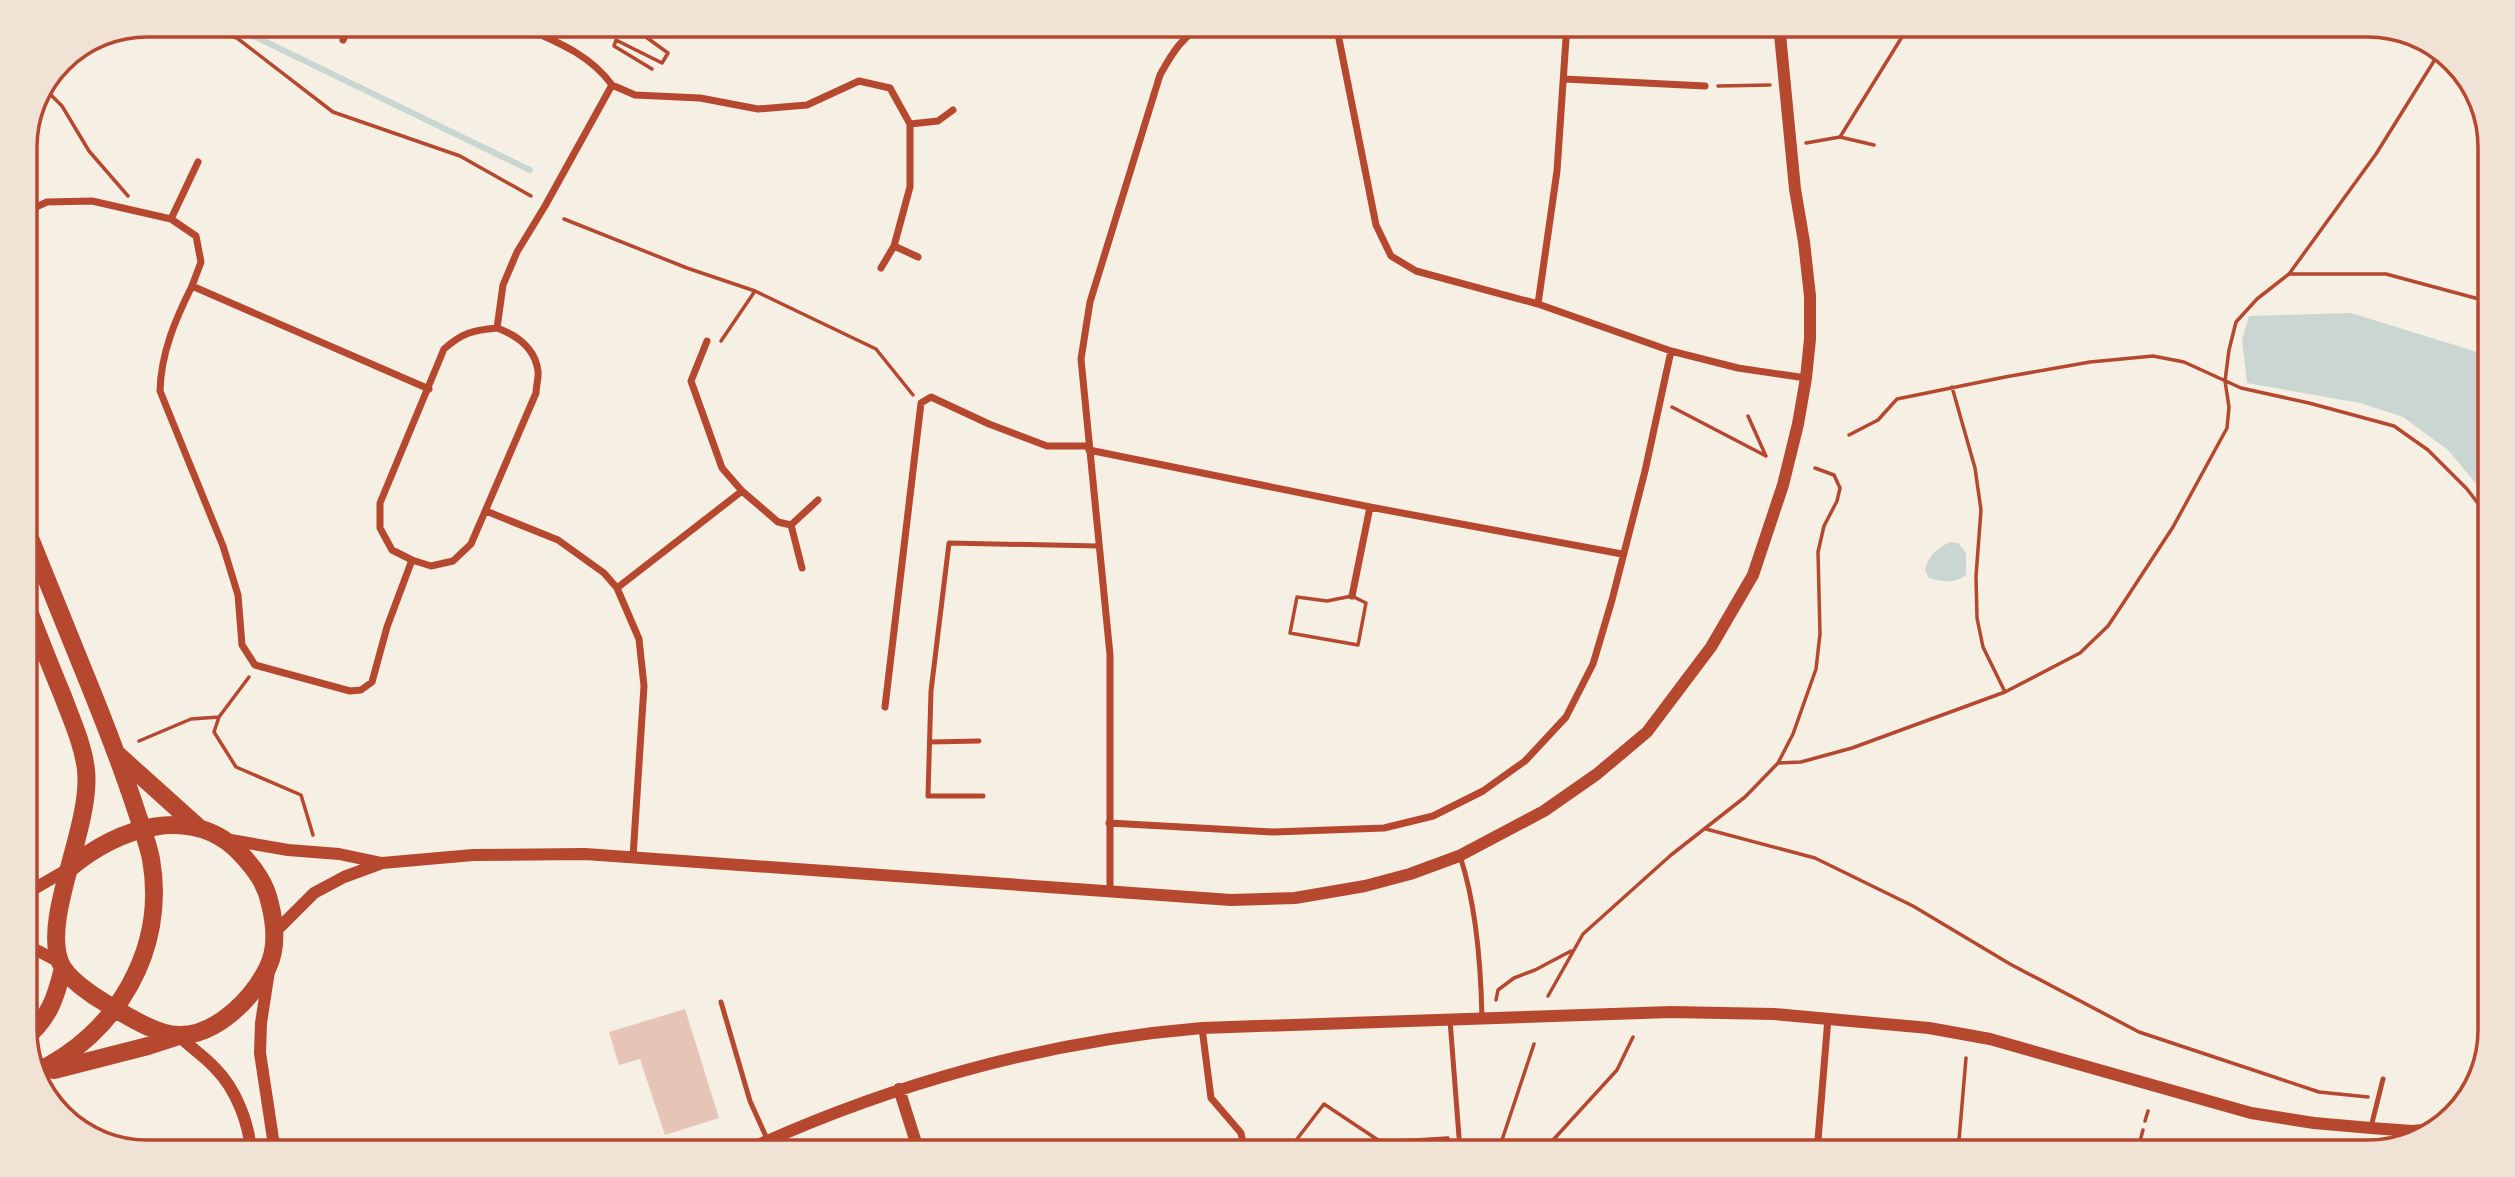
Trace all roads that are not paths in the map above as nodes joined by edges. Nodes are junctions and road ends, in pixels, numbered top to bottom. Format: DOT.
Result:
graph roads {
  1 [pos="344,37"];
  2 [pos="546,37"];
  3 [pos="1187,37"];
  4 [pos="1339,37"];
  5 [pos="1566,37"];
  6 [pos="1780,37"];
  7 [pos="343,40"];
  8 [pos="1564,79"];
  9 [pos="612,85"];
  10 [pos="1705,86"];
  11 [pos="953,110"];
  12 [pos="910,124"];
  13 [pos="198,162"];
  14 [pos="37,207"];
  15 [pos="171,219"];
  16 [pos="894,246"];
  17 [pos="918,257"];
  18 [pos="881,268"];
  19 [pos="192,286"];
  20 [pos="1538,304"];
  21 [pos="497,328"];
  22 [pos="708,341"];
  23 [pos="1671,351"];
  24 [pos="1806,378"];
  25 [pos="429,389"];
  26 [pos="1089,448"];
  27 [pos="742,491"];
  28 [pos="818,500"];
  29 [pos="1370,507"];
  30 [pos="486,511"];
  31 [pos="791,525"];
  32 [pos="1099,546"];
  33 [pos="1622,554"];
  34 [pos="37,556"];
  35 [pos="412,560"];
  36 [pos="802,568"];
  37 [pos="617,588"];
  38 [pos="1352,596"];
  39 [pos="37,632"];
  40 [pos="885,707"];
  41 [pos="979,741"];
  42 [pos="930,742"];
  43 [pos="118,755"];
  44 [pos="983,796"];
  45 [pos="1109,822"];
  46 [pos="198,827"];
  47 [pos="143,830"];
  48 [pos="225,839"];
  49 [pos="1459,856"];
  50 [pos="633,857"];
  51 [pos="382,863"];
  52 [pos="70,868"];
  53 [pos="37,887"];
  54 [pos="1110,891"];
  55 [pos="274,933"];
  56 [pos="37,951"];
  57 [pos="269,964"];
  58 [pos="62,966"];
  59 [pos="720,1002"];
  60 [pos="116,1010"];
  61 [pos="1828,1018"];
  62 [pos="1489,1019"];
  63 [pos="1450,1020"];
  64 [pos="37,1028"];
  65 [pos="1202,1028"];
  66 [pos="178,1035"];
  67 [pos="44,1068"];
  68 [pos="44,1070"];
  69 [pos="2383,1079"];
  70 [pos="899,1089"];
  71 [pos="2371,1128"];
  72 [pos="2412,1131"];
  73 [pos="1459,1137"];
  74 [pos="248,1140"];
  75 [pos="273,1140"];
  76 [pos="768,1140"];
  77 [pos="771,1140"];
  78 [pos="915,1140"];
  79 [pos="1243,1140"];
  80 [pos="1818,1140"];
  1 -- 7 [label="street"];
  2 -- 9 [label="street"];
  3 -- 26 [label="street"];
  4 -- 20 [label="street"];
  5 -- 8 [label="street"];
  6 -- 24 [label="street"];
  8 -- 10 [label="street"];
  8 -- 20 [label="street"];
  9 -- 12 [label="street"];
  9 -- 21 [label="street"];
  11 -- 12 [label="street"];
  12 -- 16 [label="street"];
  13 -- 15 [label="street"];
  14 -- 15 [label="street"];
  15 -- 19 [label="street"];
  16 -- 17 [label="street"];
  16 -- 18 [label="street"];
  19 -- 25 [label="street"];
  19 -- 35 [label="street"];
  20 -- 23 [label="street"];
  21 -- 25 [label="street"];
  21 -- 30 [label="street"];
  22 -- 27 [label="street"];
  23 -- 24 [label="street"];
  23 -- 33 [label="street"];
  24 -- 49 [label="street"];
  25 -- 35 [label="street"];
  26 -- 29 [label="street"];
  26 -- 32 [label="street"];
  26 -- 40 [label="street"];
  27 -- 31 [label="street"];
  27 -- 37 [label="street"];
  28 -- 31 [label="street"];
  29 -- 33 [label="street"];
  29 -- 38 [label="street"];
  30 -- 35 [label="street"];
  30 -- 37 [label="street"];
  31 -- 36 [label="street"];
  32 -- 42 [label="lane"];
  32 -- 45 [label="street"];
  33 -- 45 [label="street"];
  34 -- 43 [label="main road"];
  37 -- 50 [label="street"];
  39 -- 52 [label="main road"];
  41 -- 42 [label="lane"];
  42 -- 44 [label="lane"];
  43 -- 46 [label="main road"];
  43 -- 47 [label="main road"];
  45 -- 54 [label="street"];
  46 -- 47 [label="main road"];
  46 -- 48 [label="main road"];
  47 -- 52 [label="main road"];
  47 -- 60 [label="main road"];
  48 -- 51 [label="street"];
  48 -- 55 [label="main road"];
  49 -- 54 [label="street"];
  49 -- 62 [label="lane"];
  50 -- 51 [label="street"];
  50 -- 54 [label="street"];
  51 -- 55 [label="street"];
  52 -- 53 [label="street"];
  52 -- 58 [label="main road"];
  55 -- 57 [label="main road"];
  56 -- 58 [label="street"];
  57 -- 66 [label="main road"];
  57 -- 75 [label="street"];
  58 -- 60 [label="main road"];
  58 -- 64 [label="main road"];
  59 -- 76 [label="lane"];
  60 -- 66 [label="main road"];
  60 -- 67 [label="main road"];
  61 -- 62 [label="street"];
  61 -- 71 [label="street"];
  61 -- 80 [label="street"];
  62 -- 63 [label="street"];
  63 -- 65 [label="street"];
  63 -- 73 [label="lane"];
  65 -- 70 [label="street"];
  65 -- 79 [label="street"];
  66 -- 68 [label="main road"];
  66 -- 74 [label="street"];
  69 -- 71 [label="lane"];
  70 -- 77 [label="street"];
  70 -- 78 [label="street"];
  71 -- 72 [label="street"];
}
